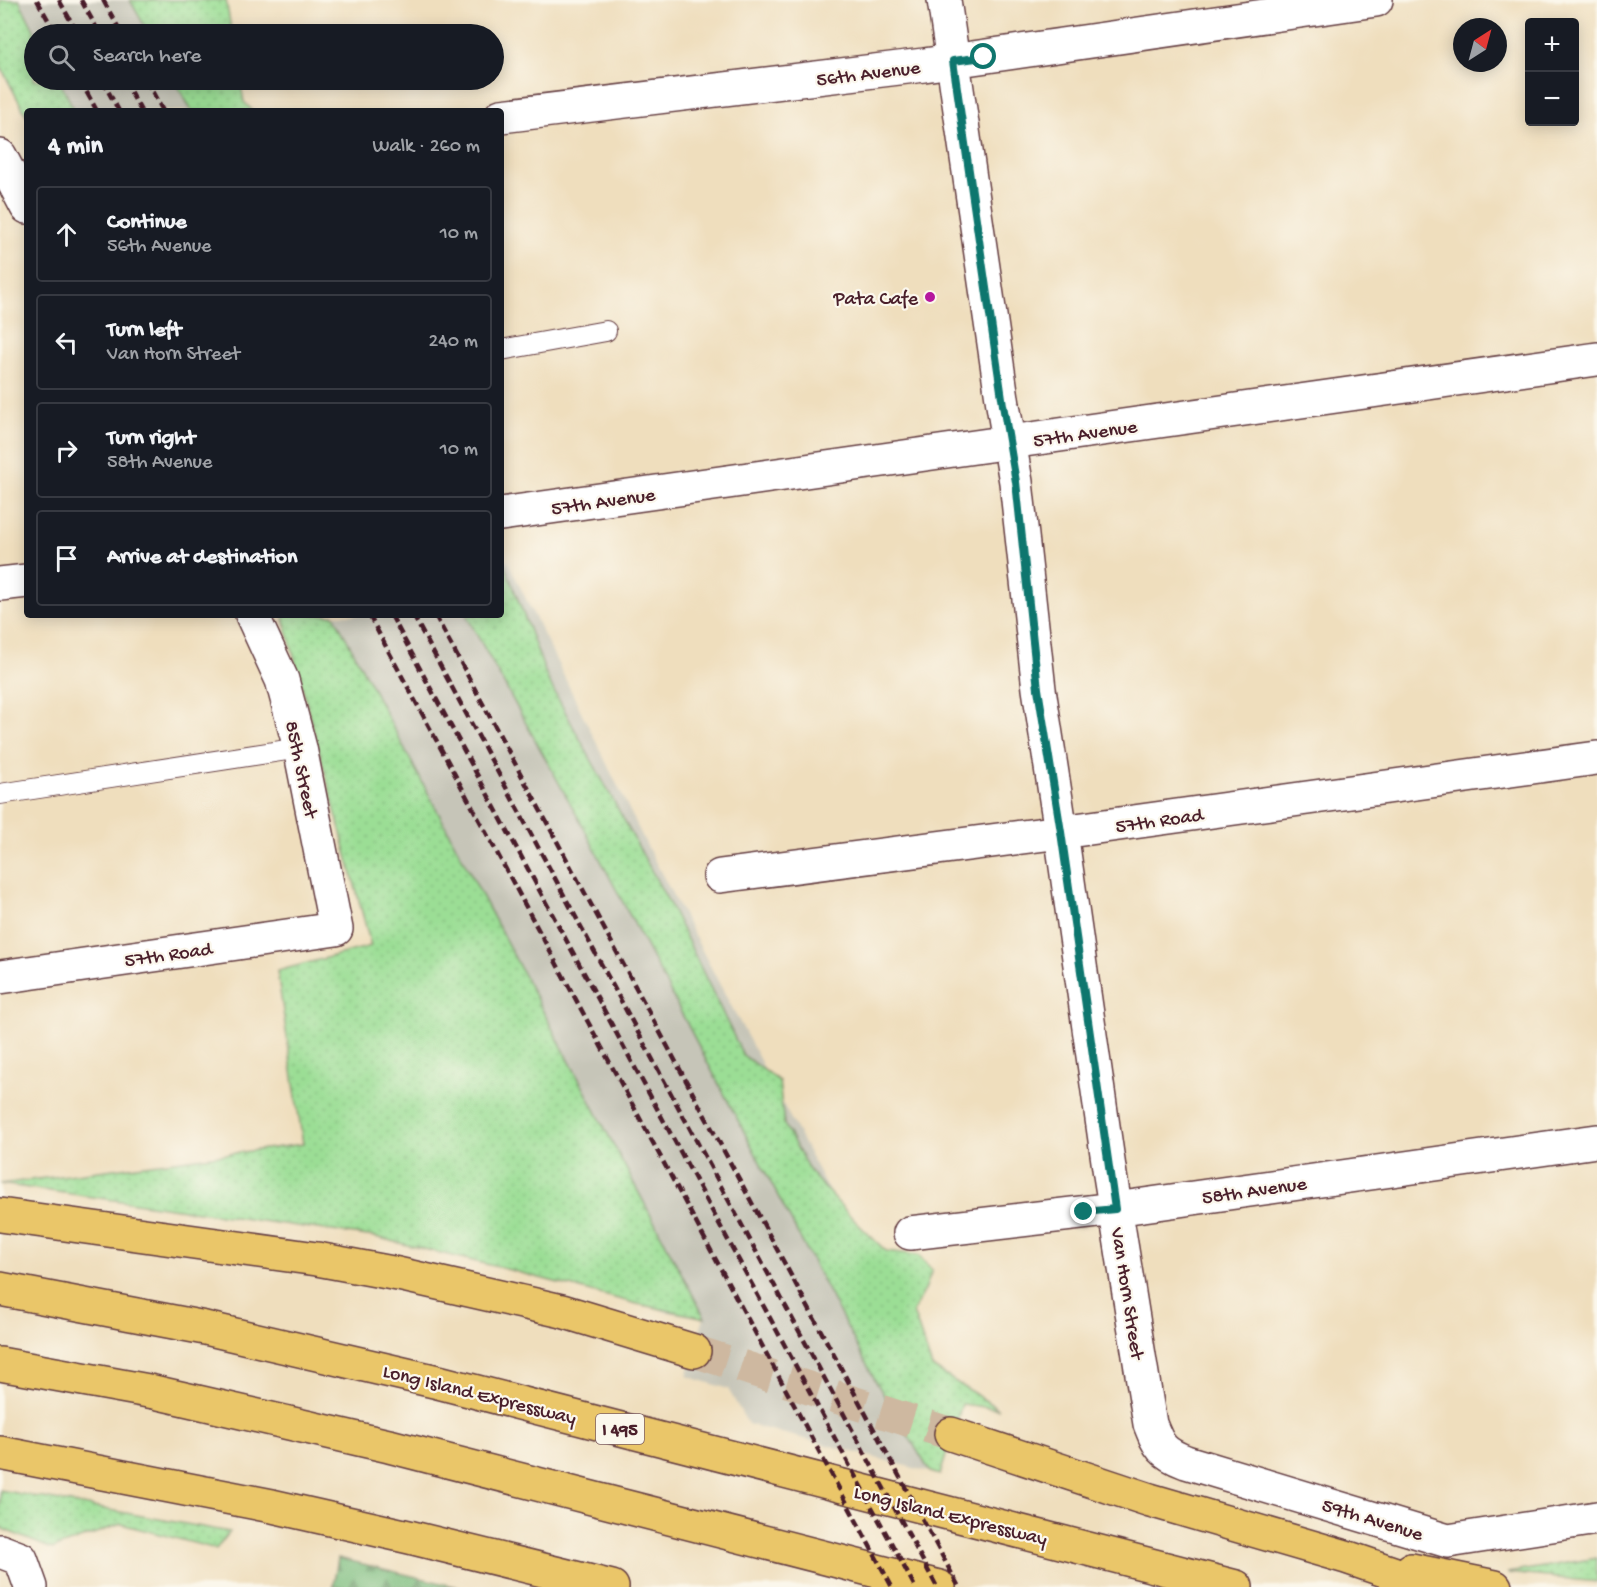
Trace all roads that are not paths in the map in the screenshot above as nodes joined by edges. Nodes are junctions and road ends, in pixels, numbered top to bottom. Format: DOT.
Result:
graph roads {
  1 [pos="944,0"];
  2 [pos="1376,0"];
  3 [pos="953,61"];
  4 [pos="504,116"];
  5 [pos="0,156"];
  6 [pos="14,193"];
  7 [pos="606,331"];
  8 [pos="504,349"];
  9 [pos="1597,359"];
  10 [pos="1009,443"];
  11 [pos="504,514"];
  12 [pos="24,581"];
  13 [pos="0,584"];
  14 [pos="253,618"];
  15 [pos="300,748"];
  16 [pos="1597,758"];
  17 [pos="0,794"];
  18 [pos="1061,832"];
  19 [pos="720,876"];
  20 [pos="336,929"];
  21 [pos="0,977"];
  22 [pos="1597,1141"];
  23 [pos="1115,1209"];
  24 [pos="0,1215"];
  25 [pos="910,1233"];
  26 [pos="0,1289"];
  27 [pos="694,1352"];
  28 [pos="0,1364"];
  29 [pos="951,1434"];
  30 [pos="1158,1444"];
  31 [pos="0,1453"];
  32 [pos="1597,1518"];
  33 [pos="1346,1557"];
  34 [pos="612,1587"];
  35 [pos="939,1587"];
  36 [pos="1236,1587"];
  37 [pos="1434,1587"];
  38 [pos="1495,1587"];
  1 -- 3 [label="street, Van Horn Street"];
  2 -- 3 [label="street, 56th Avenue"];
  3 -- 4 [label="street, 56th Avenue"];
  3 -- 10 [label="street, Van Horn Street"];
  5 -- 6 [label="street"];
  7 -- 8 [label="lane"];
  9 -- 10 [label="street, 57th Avenue"];
  10 -- 11 [label="street, 57th Avenue"];
  10 -- 18 [label="street, Van Horn Street"];
  12 -- 13 [label="street"];
  14 -- 15 [label="street, 85th Street"];
  15 -- 17 [label="lane"];
  15 -- 20 [label="street, 85th Street"];
  16 -- 18 [label="street, 57th Road"];
  18 -- 19 [label="street, 57th Road"];
  18 -- 23 [label="street, Van Horn Street"];
  20 -- 21 [label="street, 57th Road"];
  22 -- 23 [label="street, 58th Avenue"];
  23 -- 25 [label="street, 58th Avenue"];
  23 -- 30 [label="street, Van Horn Street"];
  24 -- 27 [label="highway"];
  26 -- 36 [label="highway, Long Island Expressway / I 495"];
  28 -- 35 [label="highway"];
  29 -- 33 [label="highway"];
  30 -- 32 [label="street, 59th Avenue"];
  31 -- 34 [label="highway"];
  33 -- 37 [label="highway"];
  33 -- 38 [label="highway"];
}
